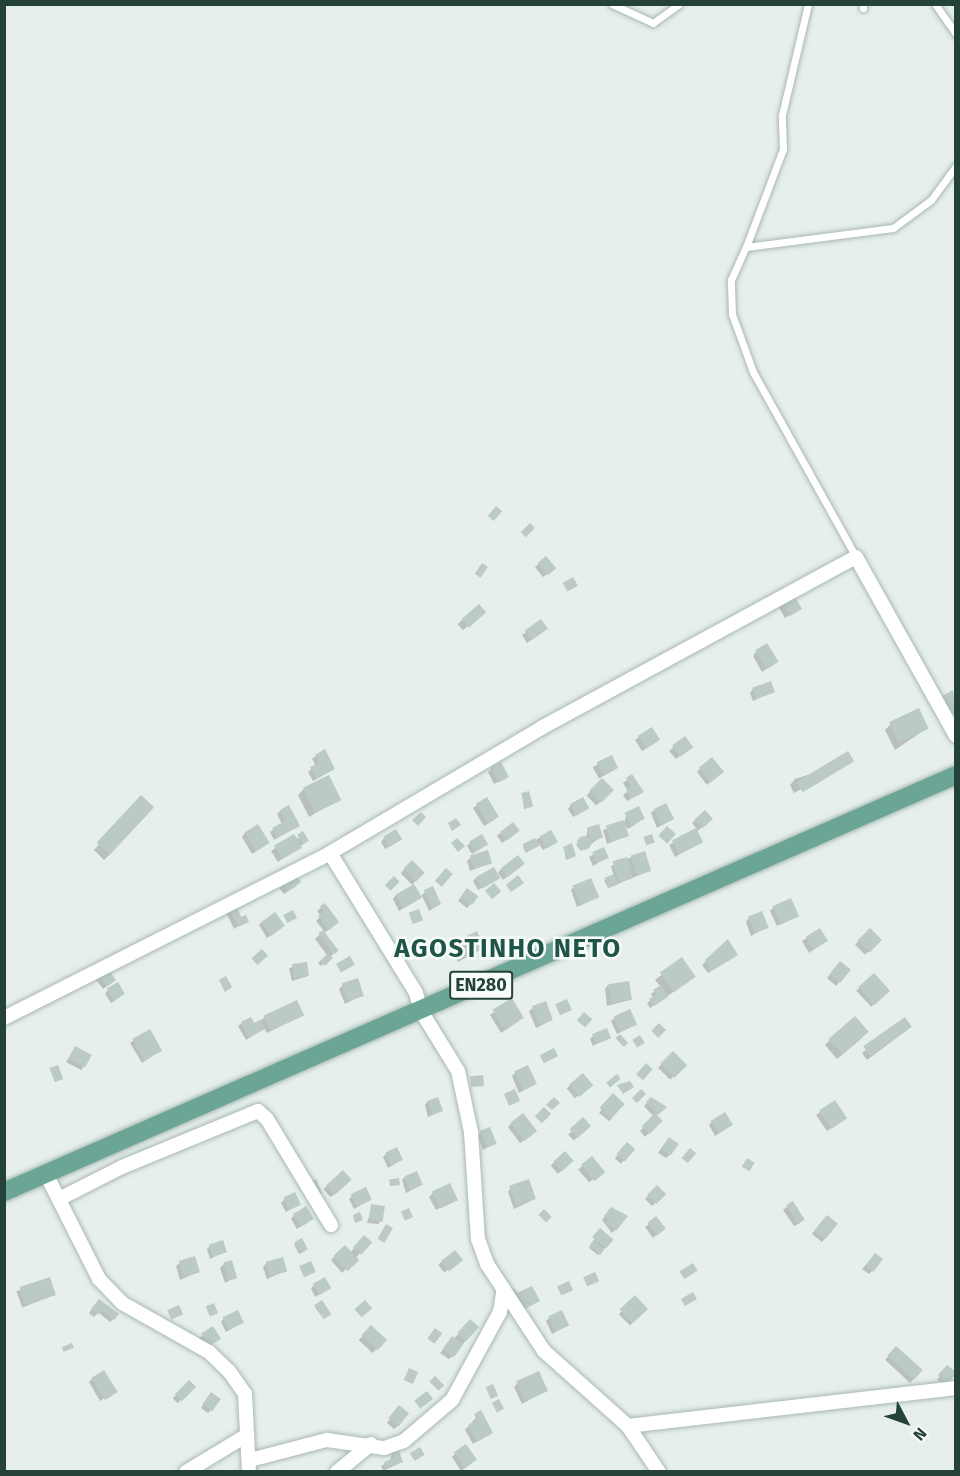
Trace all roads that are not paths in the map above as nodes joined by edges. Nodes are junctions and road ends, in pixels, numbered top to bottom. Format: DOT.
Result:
graph roads {
  1 [pos="612,4"];
  2 [pos="679,4"];
  3 [pos="808,4"];
  4 [pos="935,4"];
  5 [pos="956,34"];
  6 [pos="956,166"];
  7 [pos="746,247"];
  8 [pos="856,557"];
  9 [pos="956,736"];
  10 [pos="956,775"];
  11 [pos="330,853"];
  12 [pos="421,1011"];
  13 [pos="4,1018"];
  14 [pos="46,1174"];
  15 [pos="4,1192"];
  16 [pos="59,1199"];
  17 [pos="331,1225"];
  18 [pos="503,1293"];
  19 [pos="956,1388"];
  20 [pos="628,1426"];
  21 [pos="650,1426"];
  22 [pos="248,1434"];
  23 [pos="370,1444"];
  24 [pos="642,1448"];
  25 [pos="249,1466"];
  26 [pos="186,1472"];
  27 [pos="337,1472"];
  28 [pos="659,1472"];
  1 -- 2 [label="lane"];
  3 -- 7 [label="lane"];
  4 -- 5 [label="lane"];
  6 -- 7 [label="lane"];
  7 -- 8 [label="lane"];
  8 -- 9 [label="street"];
  8 -- 11 [label="street"];
  10 -- 12 [label="main road, EN280"];
  11 -- 12 [label="street"];
  11 -- 13 [label="street"];
  12 -- 14 [label="main road, EN280"];
  12 -- 18 [label="street"];
  14 -- 15 [label="main road, EN280"];
  14 -- 16 [label="street"];
  16 -- 17 [label="street"];
  16 -- 22 [label="street"];
  18 -- 20 [label="street"];
  18 -- 23 [label="street"];
  19 -- 21 [label="street"];
  20 -- 21 [label="street"];
  20 -- 24 [label="street"];
  21 -- 24 [label="street"];
  22 -- 25 [label="street"];
  22 -- 26 [label="street"];
  23 -- 25 [label="street"];
  23 -- 27 [label="street"];
  24 -- 28 [label="street"];
}
